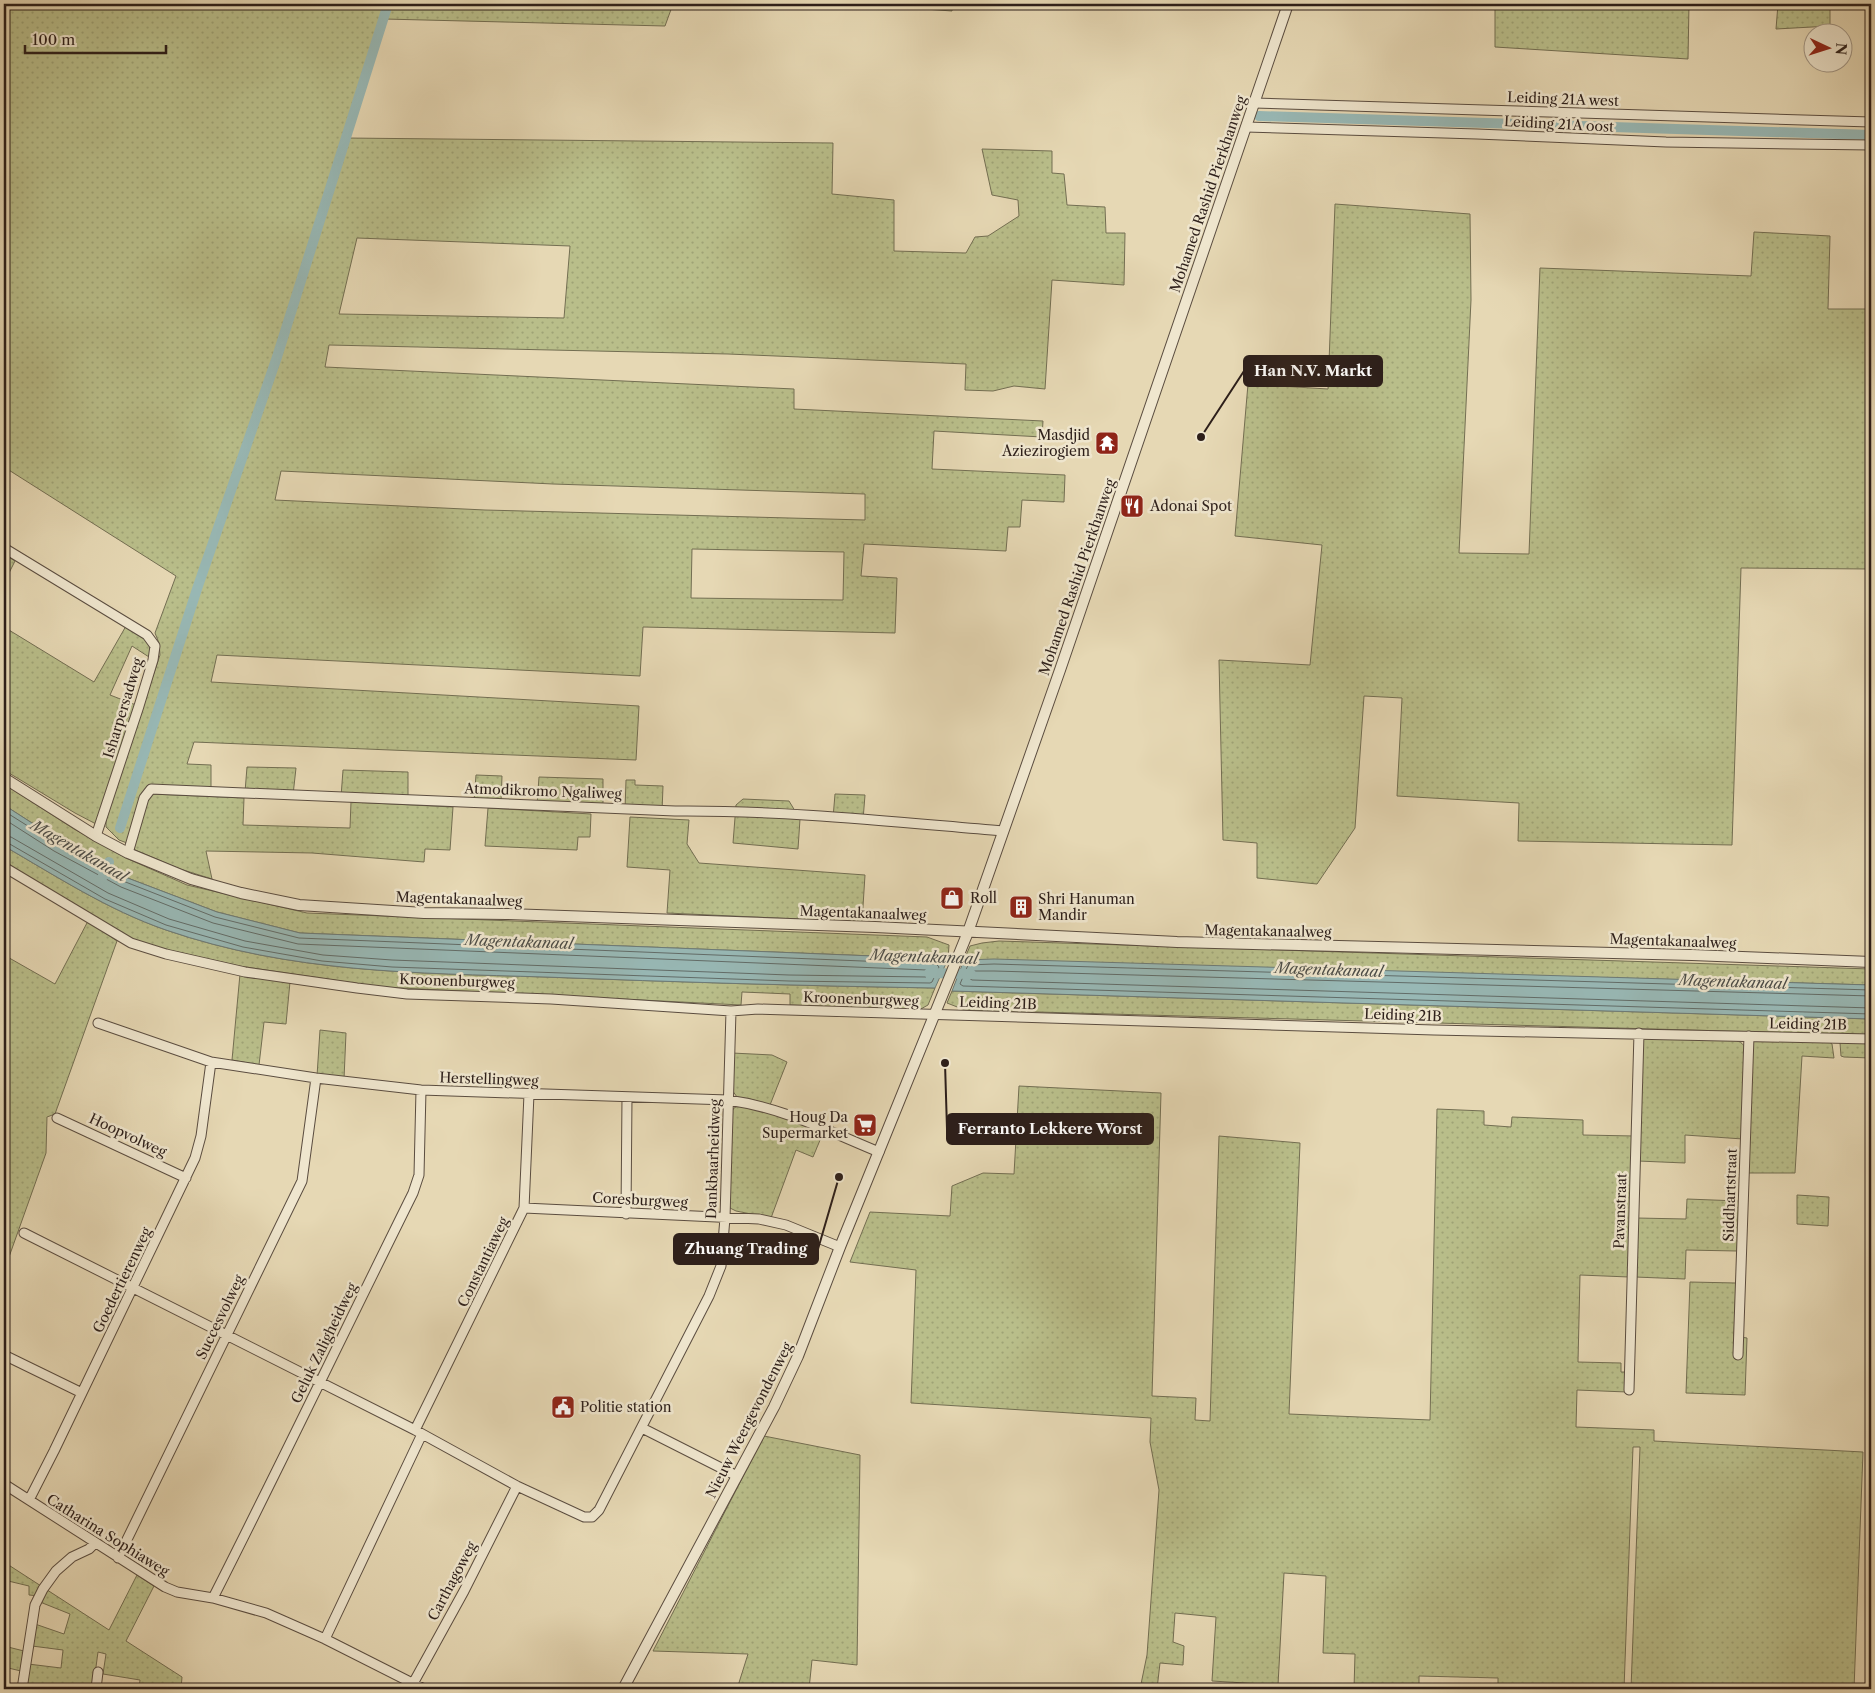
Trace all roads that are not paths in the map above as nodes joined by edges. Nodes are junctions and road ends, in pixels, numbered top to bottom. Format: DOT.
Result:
graph roads {
  1 [pos="1288,4"];
  2 [pos="1254,103"];
  3 [pos="1871,122"];
  4 [pos="1246,126"];
  5 [pos="1871,145"];
  6 [pos="4,548"];
  7 [pos="4,778"];
  8 [pos="1002,831"];
  9 [pos="96,836"];
  10 [pos="128,852"];
  11 [pos="4,867"];
  12 [pos="968,932"];
  13 [pos="1871,962"];
  14 [pos="731,1011"];
  15 [pos="934,1014"];
  16 [pos="98,1022"];
  17 [pos="1639,1033"];
  18 [pos="1748,1036"];
  19 [pos="1871,1039"];
  20 [pos="211,1062"];
  21 [pos="316,1078"];
  22 [pos="421,1090"];
  23 [pos="529,1094"];
  24 [pos="628,1097"];
  25 [pos="728,1100"];
  26 [pos="57,1118"];
  27 [pos="879,1152"];
  28 [pos="186,1178"];
  29 [pos="524,1208"];
  30 [pos="626,1214"];
  31 [pos="725,1218"];
  32 [pos="24,1232"];
  33 [pos="840,1247"];
  34 [pos="133,1288"];
  35 [pos="226,1335"];
  36 [pos="4,1355"];
  37 [pos="1738,1355"];
  38 [pos="320,1382"];
  39 [pos="1629,1390"];
  40 [pos="82,1393"];
  41 [pos="642,1428"];
  42 [pos="419,1432"];
  43 [pos="737,1476"];
  44 [pos="4,1484"];
  45 [pos="517,1486"];
  46 [pos="29,1500"];
  47 [pos="95,1543"];
  48 [pos="118,1558"];
  49 [pos="213,1598"];
  50 [pos="325,1639"];
  51 [pos="98,1672"];
  52 [pos="411,1686"];
  53 [pos="22,1689"];
  54 [pos="96,1689"];
  55 [pos="424,1689"];
  56 [pos="623,1689"];
  1 -- 2 [label="street, Mohamed Rashid Pierkhanweg"];
  2 -- 3 [label="street, Leiding 21A west"];
  2 -- 4 [label="street, Mohamed Rashid Pierkhanweg"];
  4 -- 5 [label="street, Leiding 21A oost"];
  4 -- 8 [label="street, Mohamed Rashid Pierkhanweg"];
  6 -- 9 [label="street, Isharpersadweg"];
  7 -- 9 [label="street, Magentakanaalweg"];
  8 -- 10 [label="street, Atmodikromo Ngaliweg"];
  8 -- 12 [label="street, Mohamed Rashid Pierkhanweg"];
  9 -- 10 [label="street, Magentakanaalweg"];
  10 -- 12 [label="street, Magentakanaalweg"];
  11 -- 14 [label="street, Kroonenburgweg"];
  12 -- 13 [label="street, Magentakanaalweg"];
  12 -- 15 [label="street, Nieuw Weergevondenweg"];
  14 -- 15 [label="street, Kroonenburgweg"];
  14 -- 25 [label="street, Dankbaarheidweg"];
  15 -- 17 [label="street, Leiding 21B"];
  15 -- 27 [label="street, Nieuw Weergevondenweg"];
  16 -- 20 [label="street, Herstellingweg"];
  17 -- 18 [label="street, Leiding 21B"];
  17 -- 39 [label="street, Pavanstraat"];
  18 -- 19 [label="street, Leiding 21B"];
  18 -- 37 [label="street, Siddhartstraat"];
  20 -- 21 [label="street, Herstellingweg"];
  20 -- 28 [label="street, Goedertierenweg"];
  21 -- 22 [label="street, Herstellingweg"];
  21 -- 35 [label="street, Succesvolweg"];
  22 -- 23 [label="street, Herstellingweg"];
  22 -- 38 [label="street, Geluk Zaligheidweg"];
  23 -- 24 [label="street, Herstellingweg"];
  23 -- 29 [label="street, Constantiaweg"];
  24 -- 25 [label="street, Herstellingweg"];
  24 -- 30 [label="street"];
  25 -- 27 [label="street, Herstellingweg"];
  25 -- 31 [label="street, Dankbaarheidweg"];
  26 -- 28 [label="street, Hoopvolweg"];
  27 -- 33 [label="street, Nieuw Weergevondenweg"];
  28 -- 34 [label="street, Goedertierenweg"];
  29 -- 30 [label="street, Coresburgweg"];
  29 -- 42 [label="street, Constantiaweg"];
  30 -- 31 [label="street, Coresburgweg"];
  31 -- 33 [label="street, Coresburgweg"];
  31 -- 41 [label="street, Dankbaarheidweg"];
  32 -- 34 [label="street"];
  33 -- 43 [label="street, Nieuw Weergevondenweg"];
  34 -- 35 [label="street"];
  34 -- 40 [label="street, Goedertierenweg"];
  35 -- 38 [label="street"];
  35 -- 48 [label="street, Succesvolweg"];
  36 -- 40 [label="street"];
  38 -- 42 [label="street"];
  38 -- 49 [label="street, Geluk Zaligheidweg"];
  40 -- 46 [label="street, Goedertierenweg"];
  41 -- 43 [label="street"];
  41 -- 45 [label="street, Dankbaarheidweg"];
  42 -- 45 [label="street"];
  42 -- 50 [label="street, Constantiaweg"];
  43 -- 56 [label="street, Nieuw Weergevondenweg"];
  44 -- 46 [label="street, Catharina Sophiaweg"];
  45 -- 52 [label="street, Carthagoweg"];
  46 -- 47 [label="street, Catharina Sophiaweg"];
  47 -- 48 [label="street, Catharina Sophiaweg"];
  47 -- 53 [label="street"];
  48 -- 49 [label="street, Catharina Sophiaweg"];
  49 -- 50 [label="street, Catharina Sophiaweg"];
  50 -- 52 [label="street, Catharina Sophiaweg"];
  51 -- 54 [label="street"];
  52 -- 55 [label="street, Catharina Sophiaweg"];
}
